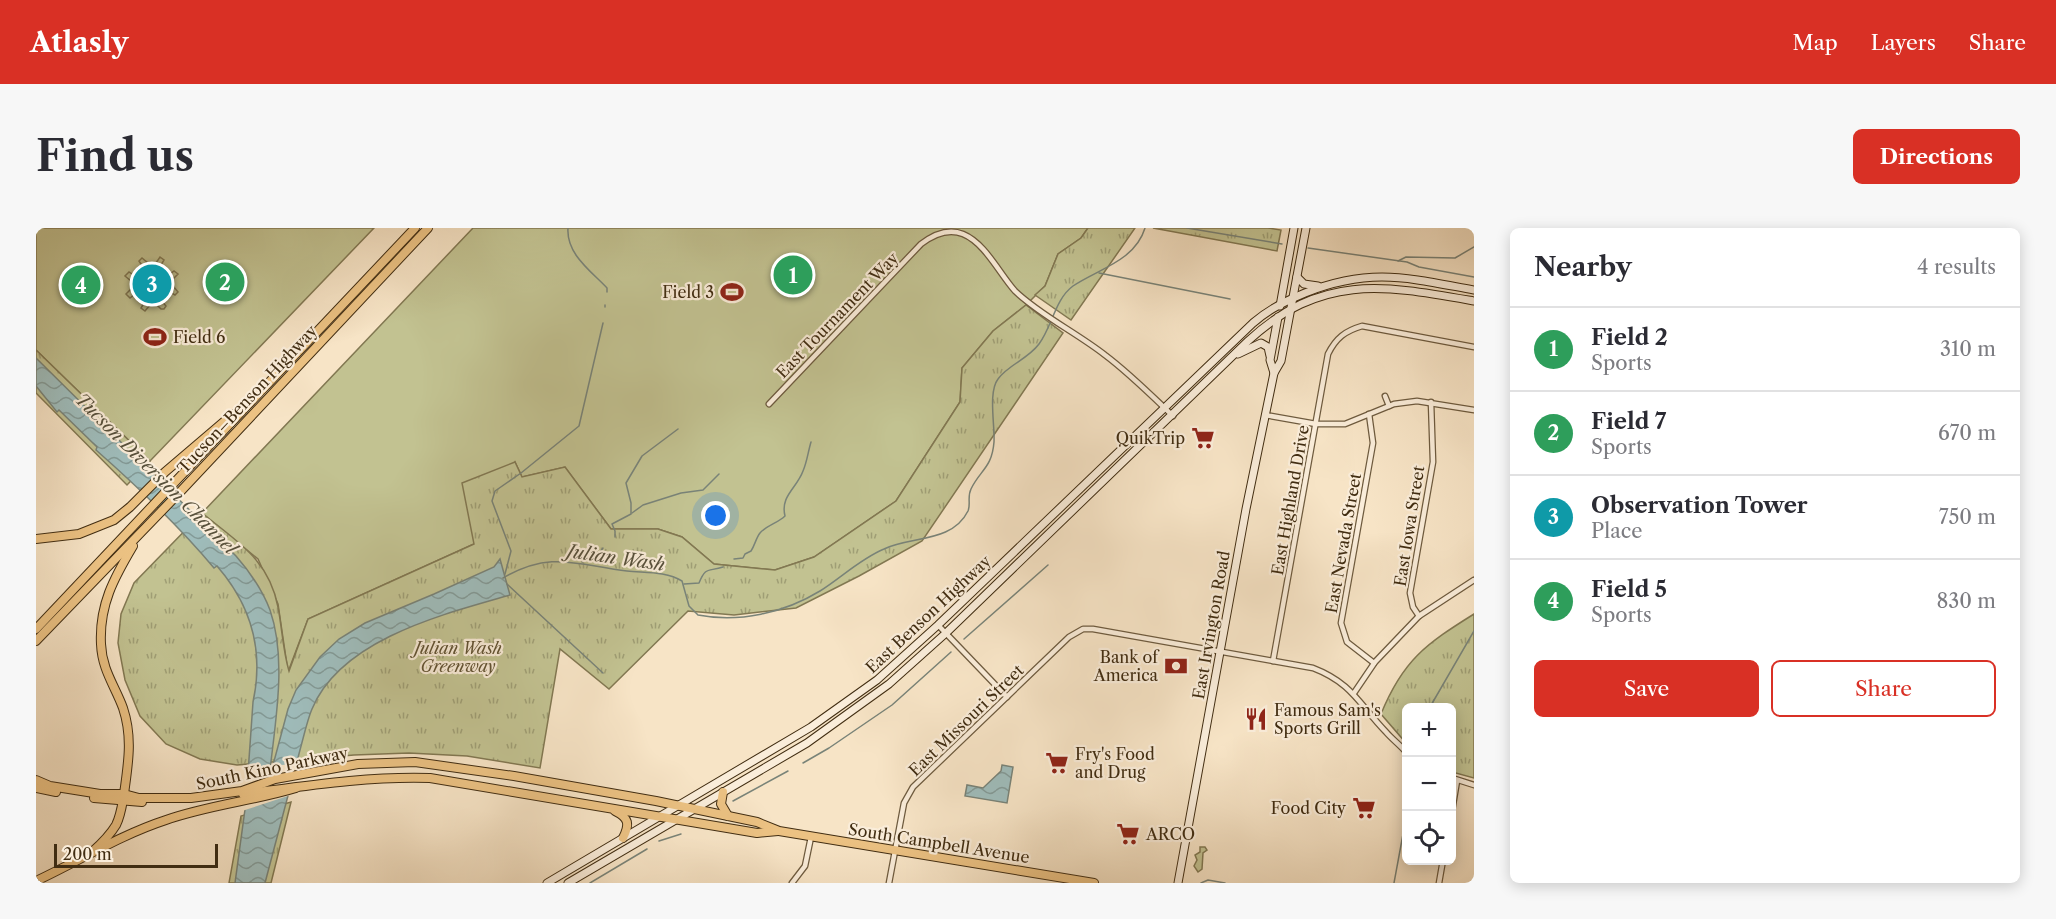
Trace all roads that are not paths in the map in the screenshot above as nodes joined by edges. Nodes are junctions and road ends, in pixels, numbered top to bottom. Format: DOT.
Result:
graph roads {
  1 [pos="415,228"];
  2 [pos="428,228"];
  3 [pos="1294,228"];
  4 [pos="1306,228"];
  5 [pos="1297,276"];
  6 [pos="1324,286"];
  7 [pos="1474,290"];
  8 [pos="1293,297"];
  9 [pos="1474,301"];
  10 [pos="1281,303"];
  11 [pos="1291,310"];
  12 [pos="1278,316"];
  13 [pos="1474,347"];
  14 [pos="1233,356"];
  15 [pos="1270,360"];
  16 [pos="1274,373"];
  17 [pos="273,378"];
  18 [pos="1385,396"];
  19 [pos="1431,402"];
  20 [pos="769,404"];
  21 [pos="1389,406"];
  22 [pos="1165,409"];
  23 [pos="1474,410"];
  24 [pos="1369,414"];
  25 [pos="1265,415"];
  26 [pos="1173,416"];
  27 [pos="1316,424"];
  28 [pos="177,489"];
  29 [pos="1070,500"];
  30 [pos="1077,507"];
  31 [pos="140,532"];
  32 [pos="36,539"];
  33 [pos="1474,580"];
  34 [pos="1419,616"];
  35 [pos="938,625"];
  36 [pos="36,629"];
  37 [pos="946,633"];
  38 [pos="36,641"];
  39 [pos="1220,652"];
  40 [pos="1273,661"];
  41 [pos="1374,663"];
  42 [pos="1354,693"];
  43 [pos="1007,697"];
  44 [pos="1402,747"];
  45 [pos="514,776"];
  46 [pos="36,780"];
  47 [pos="1456,780"];
  48 [pos="1474,785"];
  49 [pos="36,788"];
  50 [pos="296,788"];
  51 [pos="512,791"];
  52 [pos="723,792"];
  53 [pos="242,795"];
  54 [pos="123,798"];
  55 [pos="679,806"];
  56 [pos="609,808"];
  57 [pos="694,809"];
  58 [pos="660,816"];
  59 [pos="728,816"];
  60 [pos="677,819"];
  61 [pos="779,831"];
  62 [pos="811,836"];
  63 [pos="623,838"];
  64 [pos="896,849"];
  65 [pos="92,852"];
  66 [pos="1442,865"];
  67 [pos="36,881"];
  68 [pos="547,883"];
  69 [pos="567,883"];
  70 [pos="792,883"];
  71 [pos="889,883"];
  72 [pos="1094,883"];
  73 [pos="1178,883"];
  74 [pos="1439,883"];
  1 -- 17 [label="highway, Tucson–Benson Highway"];
  2 -- 28 [label="highway, Tucson–Benson Highway"];
  3 -- 10 [label="main road, East Irvington Road"];
  4 -- 5 [label="main road, East Irvington Road"];
  5 -- 6 [label="main road"];
  5 -- 8 [label="main road, East Irvington Road"];
  6 -- 7 [label="main road, East Benson Highway"];
  6 -- 8 [label="main road, East Benson Highway"];
  8 -- 10 [label="main road, East Benson Highway"];
  8 -- 11 [label="main road, East Irvington Road"];
  9 -- 11 [label="main road, East Benson Highway"];
  10 -- 12 [label="main road, East Irvington Road"];
  10 -- 22 [label="main road, East Benson Highway"];
  11 -- 12 [label="main road, East Benson Highway"];
  11 -- 16 [label="main road, East Irvington Road"];
  12 -- 14 [label="main road, East Benson Highway"];
  12 -- 15 [label="main road, East Irvington Road"];
  13 -- 27 [label="street, East Highland Drive"];
  14 -- 15 [label="main road"];
  14 -- 26 [label="main road, East Benson Highway"];
  15 -- 16 [label="main road, East Irvington Road"];
  16 -- 25 [label="main road, East Irvington Road"];
  17 -- 28 [label="highway, Tucson–Benson Highway"];
  17 -- 32 [label="highway"];
  18 -- 21 [label="street"];
  19 -- 21 [label="street"];
  19 -- 23 [label="street"];
  19 -- 34 [label="street, East Iowa Street"];
  20 -- 22 [label="street, East Tournament Way"];
  21 -- 24 [label="street"];
  22 -- 26 [label="street, East Tournament Way"];
  22 -- 29 [label="main road, East Benson Highway"];
  24 -- 27 [label="street"];
  24 -- 41 [label="street, East Nevada Street"];
  25 -- 27 [label="street"];
  25 -- 39 [label="main road, East Irvington Road"];
  26 -- 30 [label="main road, East Benson Highway"];
  27 -- 40 [label="street, East Highland Drive"];
  28 -- 31 [label="highway, Tucson–Benson Highway"];
  28 -- 36 [label="highway, Tucson–Benson Highway"];
  29 -- 30 [label="main road"];
  29 -- 35 [label="main road, East Benson Highway"];
  30 -- 37 [label="main road, East Benson Highway"];
  31 -- 38 [label="highway, Tucson–Benson Highway"];
  31 -- 54 [label="highway"];
  33 -- 34 [label="street"];
  34 -- 41 [label="street"];
  35 -- 37 [label="street"];
  35 -- 55 [label="main road, East Benson Highway"];
  37 -- 43 [label="street"];
  37 -- 52 [label="main road, East Benson Highway"];
  39 -- 40 [label="street"];
  39 -- 43 [label="street, East Missouri Street"];
  39 -- 73 [label="main road, East Irvington Road"];
  40 -- 42 [label="street"];
  41 -- 42 [label="street"];
  42 -- 44 [label="street"];
  43 -- 64 [label="street, East Missouri Street"];
  45 -- 53 [label="main road, South Kino Parkway"];
  45 -- 55 [label="main road, South Campbell Avenue"];
  46 -- 54 [label="main road, South Kino Parkway"];
  47 -- 48 [label="street"];
  49 -- 54 [label="main road, South Kino Parkway"];
  50 -- 51 [label="main road, South Kino Parkway"];
  50 -- 53 [label="highway"];
  51 -- 56 [label="main road, South Campbell Avenue"];
  52 -- 57 [label="main road, East Benson Highway"];
  52 -- 59 [label="main road"];
  53 -- 54 [label="main road, South Kino Parkway"];
  53 -- 65 [label="highway"];
  54 -- 65 [label="highway"];
  55 -- 57 [label="main road, South Campbell Avenue"];
  55 -- 58 [label="main road, East Benson Highway"];
  56 -- 58 [label="main road, South Campbell Avenue"];
  56 -- 63 [label="main road"];
  57 -- 59 [label="main road, South Campbell Avenue"];
  57 -- 60 [label="main road, East Benson Highway"];
  58 -- 60 [label="main road, South Campbell Avenue"];
  58 -- 63 [label="main road, East Benson Highway"];
  59 -- 61 [label="main road, South Campbell Avenue"];
  60 -- 61 [label="main road, South Campbell Avenue"];
  60 -- 69 [label="main road, East Benson Highway"];
  61 -- 62 [label="main road, South Campbell Avenue"];
  62 -- 64 [label="main road, South Campbell Avenue"];
  62 -- 70 [label="street"];
  63 -- 68 [label="main road, East Benson Highway"];
  64 -- 71 [label="street, East Missouri Street"];
  64 -- 72 [label="main road, South Campbell Avenue"];
  65 -- 67 [label="highway"];
  66 -- 74 [label="street"];
}
